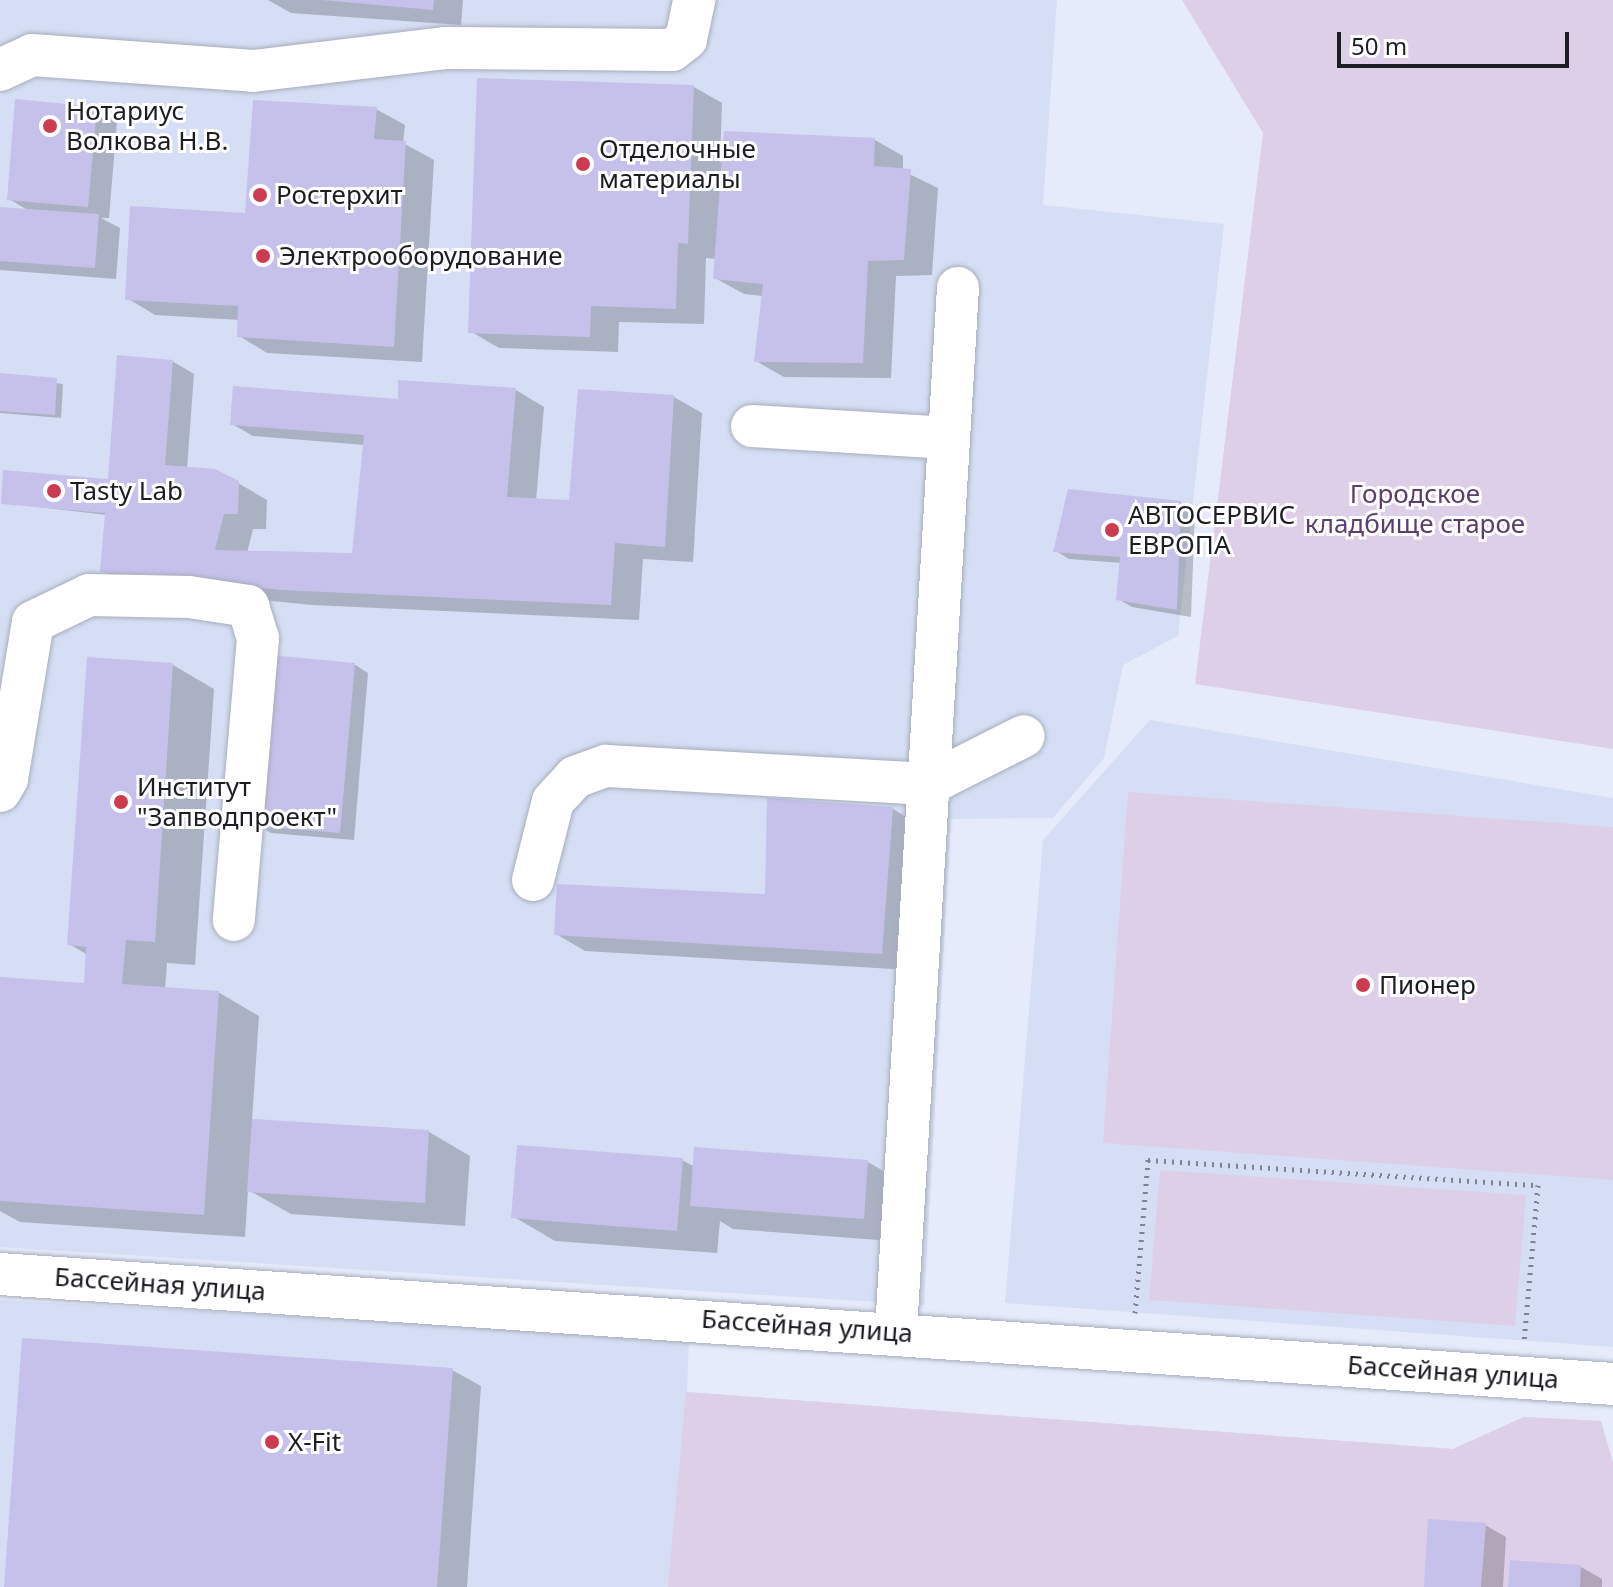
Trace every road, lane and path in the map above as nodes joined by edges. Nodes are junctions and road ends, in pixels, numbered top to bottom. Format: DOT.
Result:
graph roads {
  1 [pos="694,0"];
  2 [pos="0,70"];
  3 [pos="958,288"];
  4 [pos="752,426"];
  5 [pos="949,438"];
  6 [pos="1024,736"];
  7 [pos="929,784"];
  8 [pos="0,791"];
  9 [pos="533,880"];
  10 [pos="234,920"];
  11 [pos="0,1274"];
  12 [pos="1135,1313"];
  13 [pos="896,1331"];
  14 [pos="1524,1341"];
  15 [pos="1613,1384"];
  1 -- 2 [label="street"];
  3 -- 5 [label="street"];
  4 -- 5 [label="street"];
  5 -- 7 [label="street"];
  6 -- 7 [label="street"];
  7 -- 9 [label="street"];
  7 -- 13 [label="street"];
  8 -- 10 [label="street"];
  11 -- 13 [label="street, Бассейная улица"];
  12 -- 14 [label="path"];
  13 -- 15 [label="street, Бассейная улица"];
}
